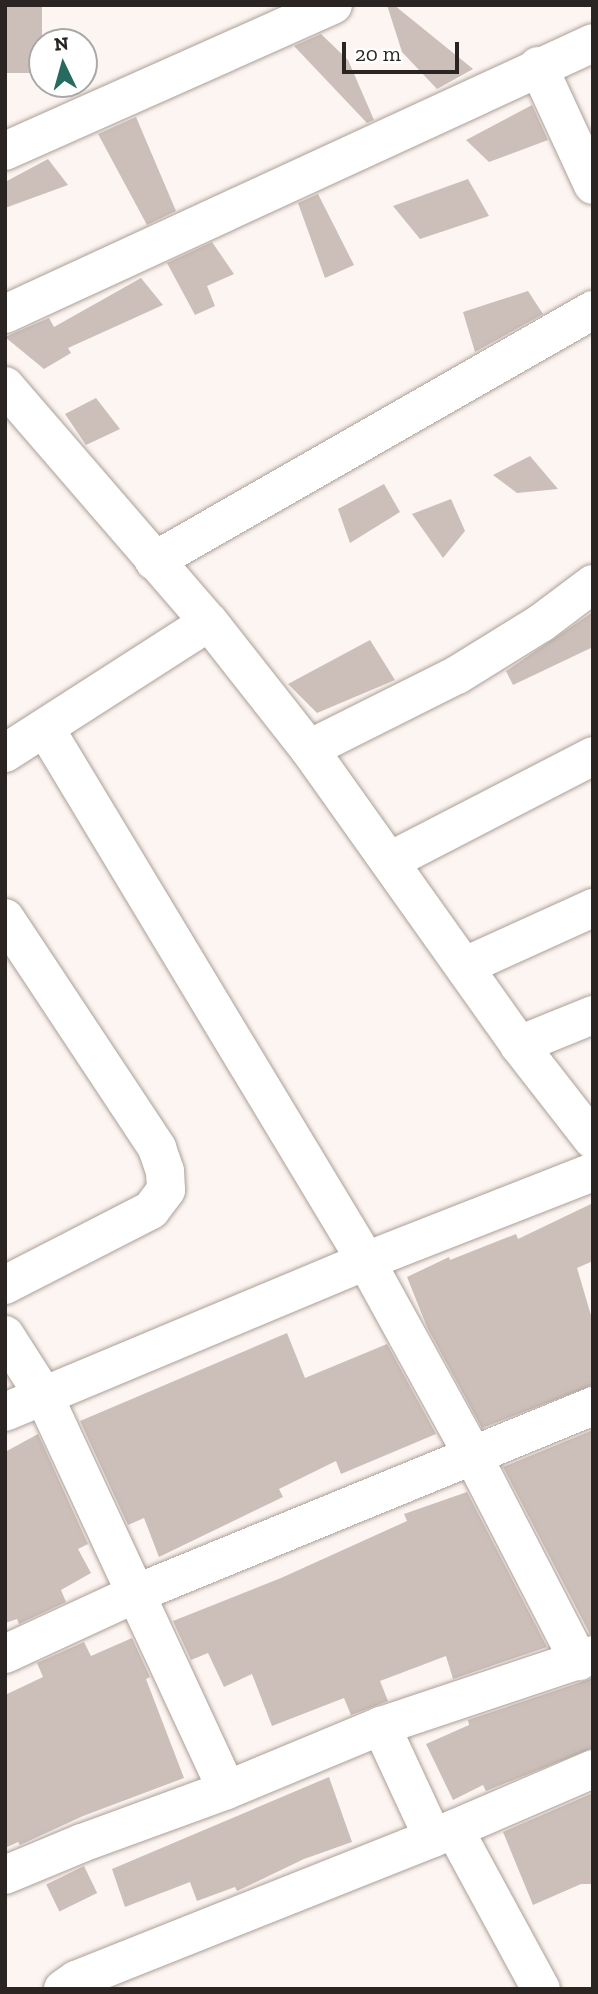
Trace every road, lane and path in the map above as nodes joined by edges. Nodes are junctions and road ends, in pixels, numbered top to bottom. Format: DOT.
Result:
graph roads {
  1 [pos="333,5"];
  2 [pos="593,43"];
  3 [pos="538,66"];
  4 [pos="5,151"];
  5 [pos="593,185"];
  6 [pos="593,310"];
  7 [pos="5,314"];
  8 [pos="5,386"];
  9 [pos="154,561"];
  10 [pos="593,584"];
  11 [pos="209,622"];
  12 [pos="45,728"];
  13 [pos="309,750"];
  14 [pos="5,753"];
  15 [pos="593,756"];
  16 [pos="390,861"];
  17 [pos="593,908"];
  18 [pos="5,918"];
  19 [pos="465,967"];
  20 [pos="593,1014"];
  21 [pos="519,1045"];
  22 [pos="593,1140"];
  23 [pos="593,1172"];
  24 [pos="366,1261"];
  25 [pos="5,1285"];
  26 [pos="5,1335"];
  27 [pos="44,1396"];
  28 [pos="593,1406"];
  29 [pos="5,1412"];
  30 [pos="473,1457"];
  31 [pos="135,1594"];
  32 [pos="5,1654"];
  33 [pos="586,1658"];
  34 [pos="381,1726"];
  35 [pos="593,1769"];
  36 [pos="227,1790"];
  37 [pos="443,1833"];
  38 [pos="5,1875"];
  39 [pos="64,1989"];
  40 [pos="541,1989"];
  1 -- 4 [label="street"];
  2 -- 3 [label="street"];
  3 -- 5 [label="street"];
  3 -- 7 [label="street"];
  6 -- 9 [label="street"];
  8 -- 9 [label="street"];
  9 -- 11 [label="street"];
  10 -- 13 [label="street"];
  11 -- 12 [label="street"];
  11 -- 13 [label="street"];
  12 -- 14 [label="street"];
  12 -- 24 [label="street"];
  13 -- 16 [label="street"];
  15 -- 16 [label="street"];
  16 -- 19 [label="street"];
  17 -- 19 [label="street"];
  18 -- 25 [label="street"];
  19 -- 21 [label="street"];
  20 -- 21 [label="street"];
  21 -- 22 [label="street"];
  23 -- 24 [label="street"];
  24 -- 27 [label="street"];
  24 -- 30 [label="street"];
  26 -- 27 [label="street"];
  27 -- 29 [label="street"];
  27 -- 31 [label="street"];
  28 -- 30 [label="street"];
  30 -- 31 [label="street"];
  30 -- 33 [label="street"];
  31 -- 32 [label="street"];
  31 -- 36 [label="street"];
  33 -- 34 [label="street"];
  34 -- 36 [label="street"];
  34 -- 37 [label="street"];
  35 -- 37 [label="street"];
  36 -- 38 [label="street"];
  37 -- 39 [label="street"];
  37 -- 40 [label="street"];
}
